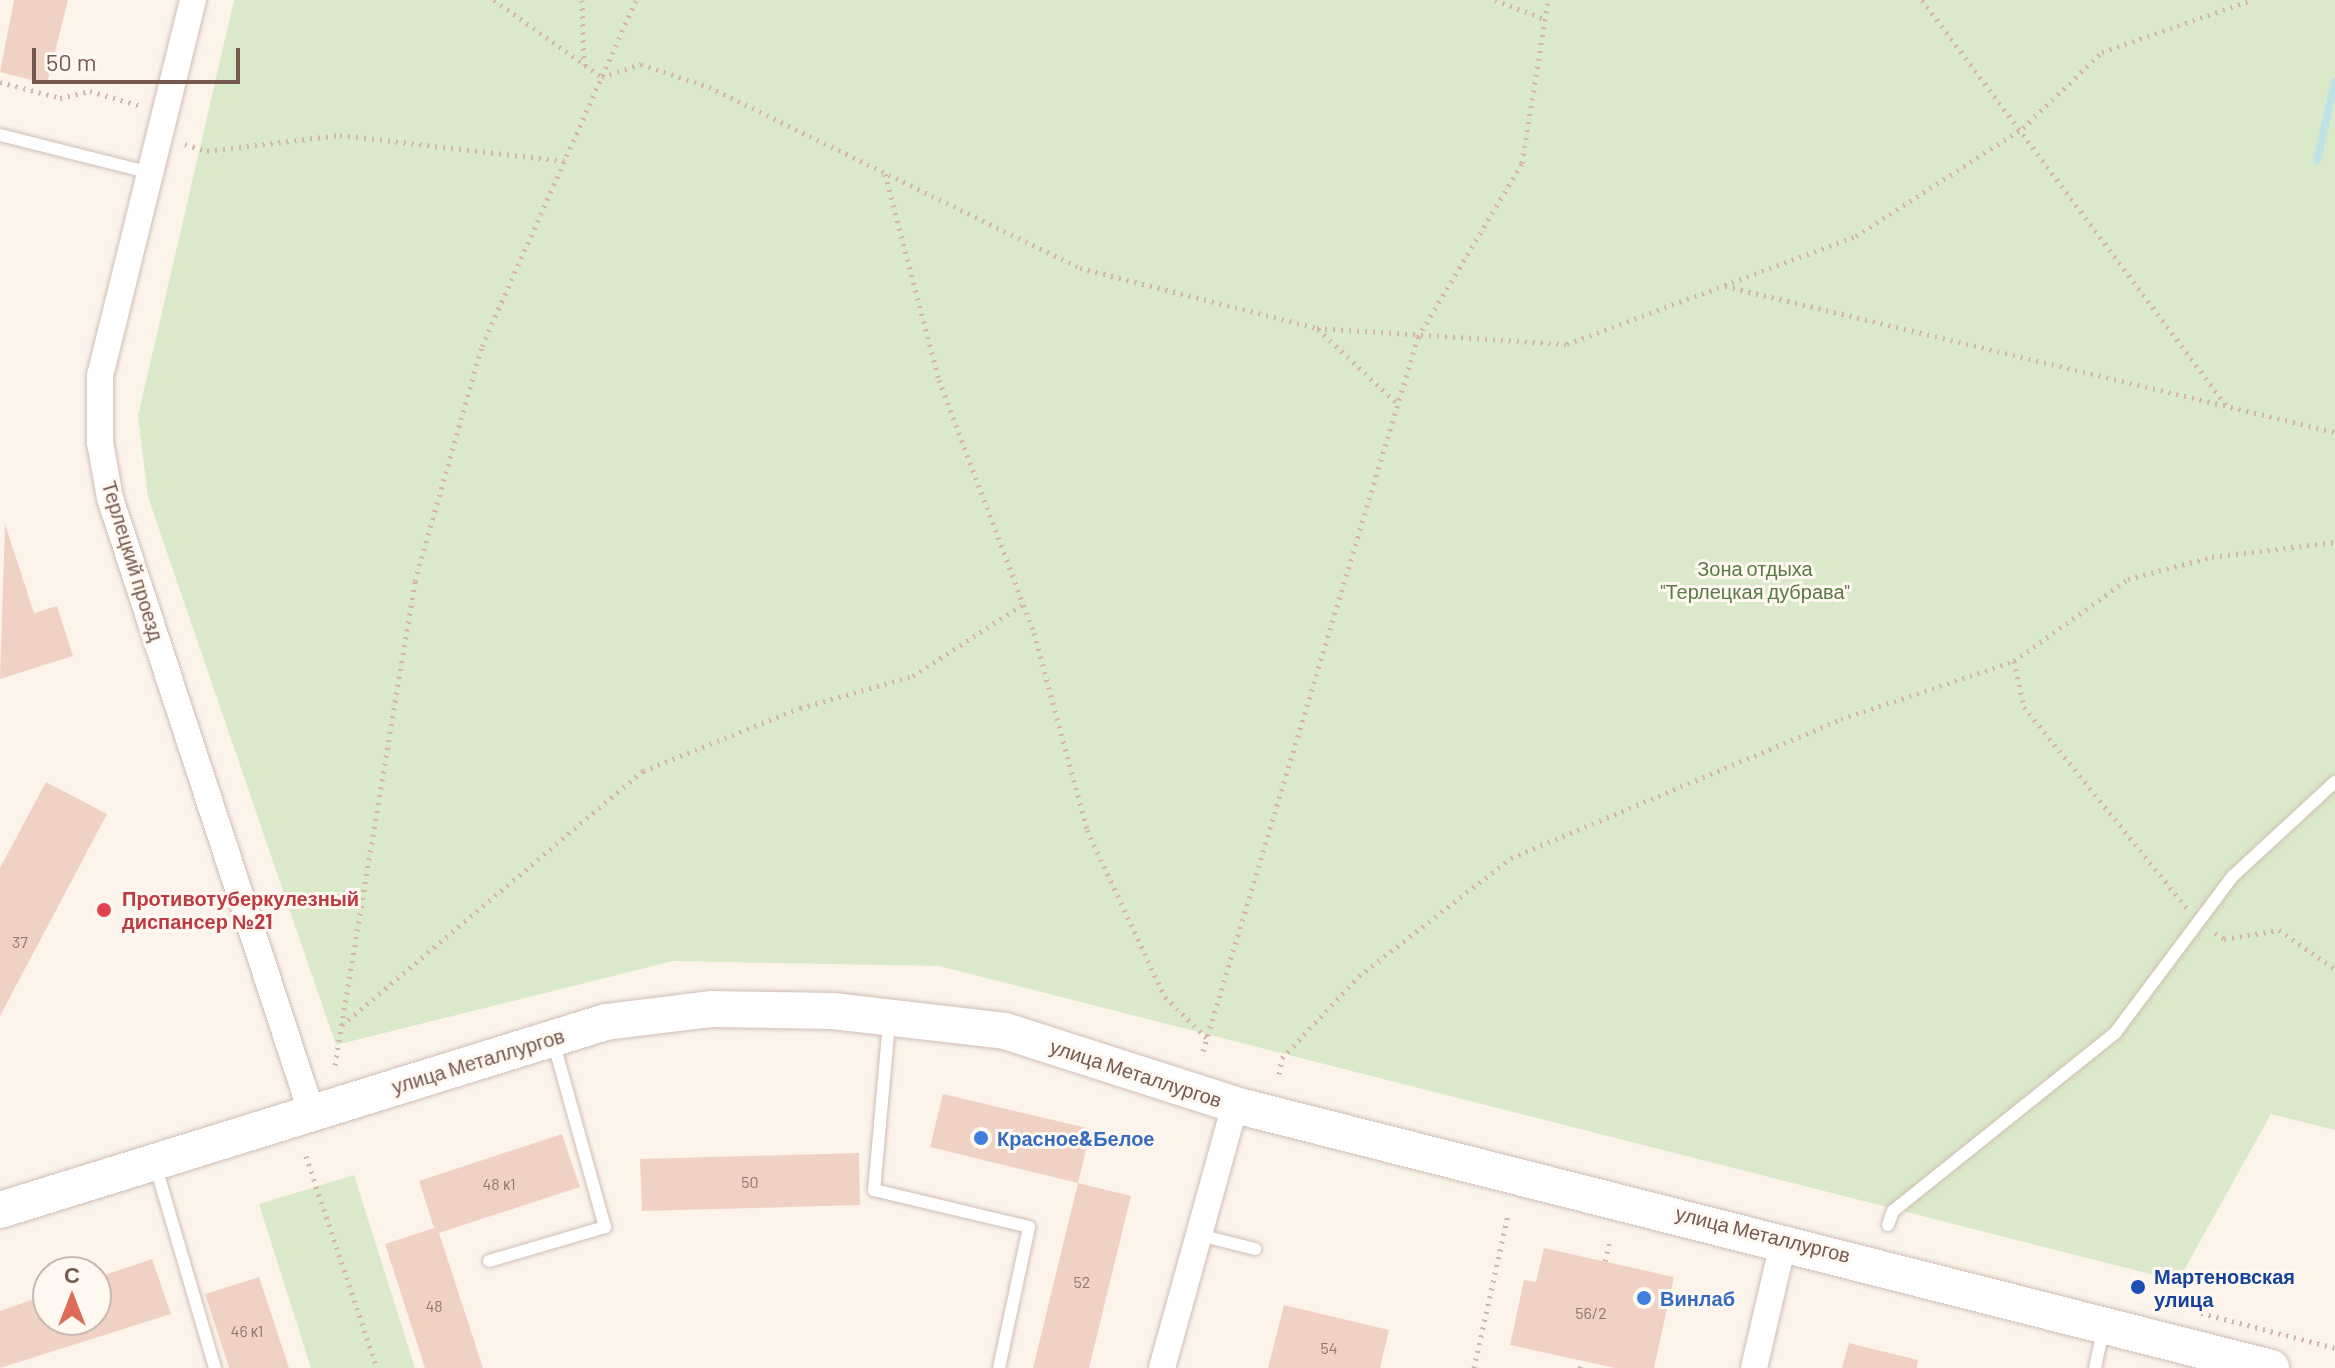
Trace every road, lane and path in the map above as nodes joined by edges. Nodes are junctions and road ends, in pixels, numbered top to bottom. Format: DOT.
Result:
graph roads {
  1 [pos="193,0"];
  2 [pos="494,0"];
  3 [pos="582,0"];
  4 [pos="636,0"];
  5 [pos="1495,0"];
  6 [pos="1548,0"];
  7 [pos="1922,0"];
  8 [pos="2252,0"];
  9 [pos="1545,19"];
  10 [pos="584,66"];
  11 [pos="602,77"];
  12 [pos="0,82"];
  13 [pos="142,107"];
  14 [pos="2023,128"];
  15 [pos="183,131"];
  16 [pos="0,135"];
  17 [pos="564,161"];
  18 [pos="147,172"];
  19 [pos="885,173"];
  20 [pos="1724,285"];
  21 [pos="1317,328"];
  22 [pos="1418,337"];
  23 [pos="1398,404"];
  24 [pos="2226,406"];
  25 [pos="2335,432"];
  26 [pos="2335,542"];
  27 [pos="1022,605"];
  28 [pos="2014,661"];
  29 [pos="2335,782"];
  30 [pos="2198,922"];
  31 [pos="2335,969"];
  32 [pos="890,1015"];
  33 [pos="342,1025"];
  34 [pos="552,1038"];
  35 [pos="1207,1038"];
  36 [pos="1203,1051"];
  37 [pos="335,1065"];
  38 [pos="1279,1074"];
  39 [pos="1235,1105"];
  40 [pos="311,1111"];
  41 [pos="306,1156"];
  42 [pos="154,1160"];
  43 [pos="0,1210"];
  44 [pos="1508,1215"];
  45 [pos="1888,1225"];
  46 [pos="1199,1235"];
  47 [pos="1784,1239"];
  48 [pos="1610,1241"];
  49 [pos="1255,1249"];
  50 [pos="489,1261"];
  51 [pos="1605,1261"];
  52 [pos="2204,1300"];
  53 [pos="2104,1324"];
  54 [pos="2335,1348"];
  55 [pos="215,1368"];
  56 [pos="377,1368"];
  57 [pos="999,1368"];
  58 [pos="1162,1368"];
  59 [pos="1474,1368"];
  60 [pos="1754,1368"];
  61 [pos="2095,1368"];
  62 [pos="2271,1368"];
  1 -- 18 [label="street, Терлецкий проезд"];
  2 -- 10 [label="path"];
  3 -- 10 [label="path"];
  4 -- 11 [label="path"];
  5 -- 9 [label="path"];
  6 -- 9 [label="path"];
  7 -- 14 [label="path"];
  8 -- 14 [label="path"];
  9 -- 22 [label="path"];
  10 -- 11 [label="path"];
  11 -- 17 [label="path"];
  11 -- 19 [label="path"];
  12 -- 13 [label="path"];
  14 -- 20 [label="path"];
  14 -- 24 [label="path"];
  15 -- 17 [label="path"];
  16 -- 18 [label="lane"];
  17 -- 33 [label="path"];
  18 -- 40 [label="street, Терлецкий проезд"];
  19 -- 21 [label="path"];
  19 -- 27 [label="path"];
  20 -- 22 [label="path"];
  20 -- 24 [label="path"];
  21 -- 22 [label="path"];
  21 -- 23 [label="path"];
  22 -- 23 [label="path"];
  23 -- 35 [label="path"];
  24 -- 25 [label="path"];
  26 -- 28 [label="path"];
  27 -- 33 [label="path"];
  27 -- 35 [label="path"];
  28 -- 30 [label="path"];
  28 -- 38 [label="path"];
  29 -- 30 [label="lane"];
  30 -- 31 [label="path"];
  30 -- 45 [label="lane"];
  32 -- 34 [label="street, улица Металлургов"];
  32 -- 39 [label="street, улица Металлургов"];
  32 -- 57 [label="lane"];
  33 -- 37 [label="path"];
  34 -- 40 [label="street, улица Металлургов"];
  34 -- 50 [label="lane"];
  35 -- 36 [label="path"];
  39 -- 46 [label="street"];
  39 -- 47 [label="street, улица Металлургов"];
  40 -- 42 [label="street, улица Металлургов"];
  41 -- 56 [label="path"];
  42 -- 43 [label="street, улица Металлургов"];
  42 -- 55 [label="lane"];
  44 -- 59 [label="path"];
  46 -- 49 [label="lane"];
  46 -- 58 [label="street"];
  47 -- 53 [label="street, улица Металлургов"];
  47 -- 60 [label="street"];
  48 -- 51 [label="path"];
  52 -- 54 [label="path"];
  53 -- 61 [label="lane"];
  53 -- 62 [label="street, улица Металлургов"];
}
